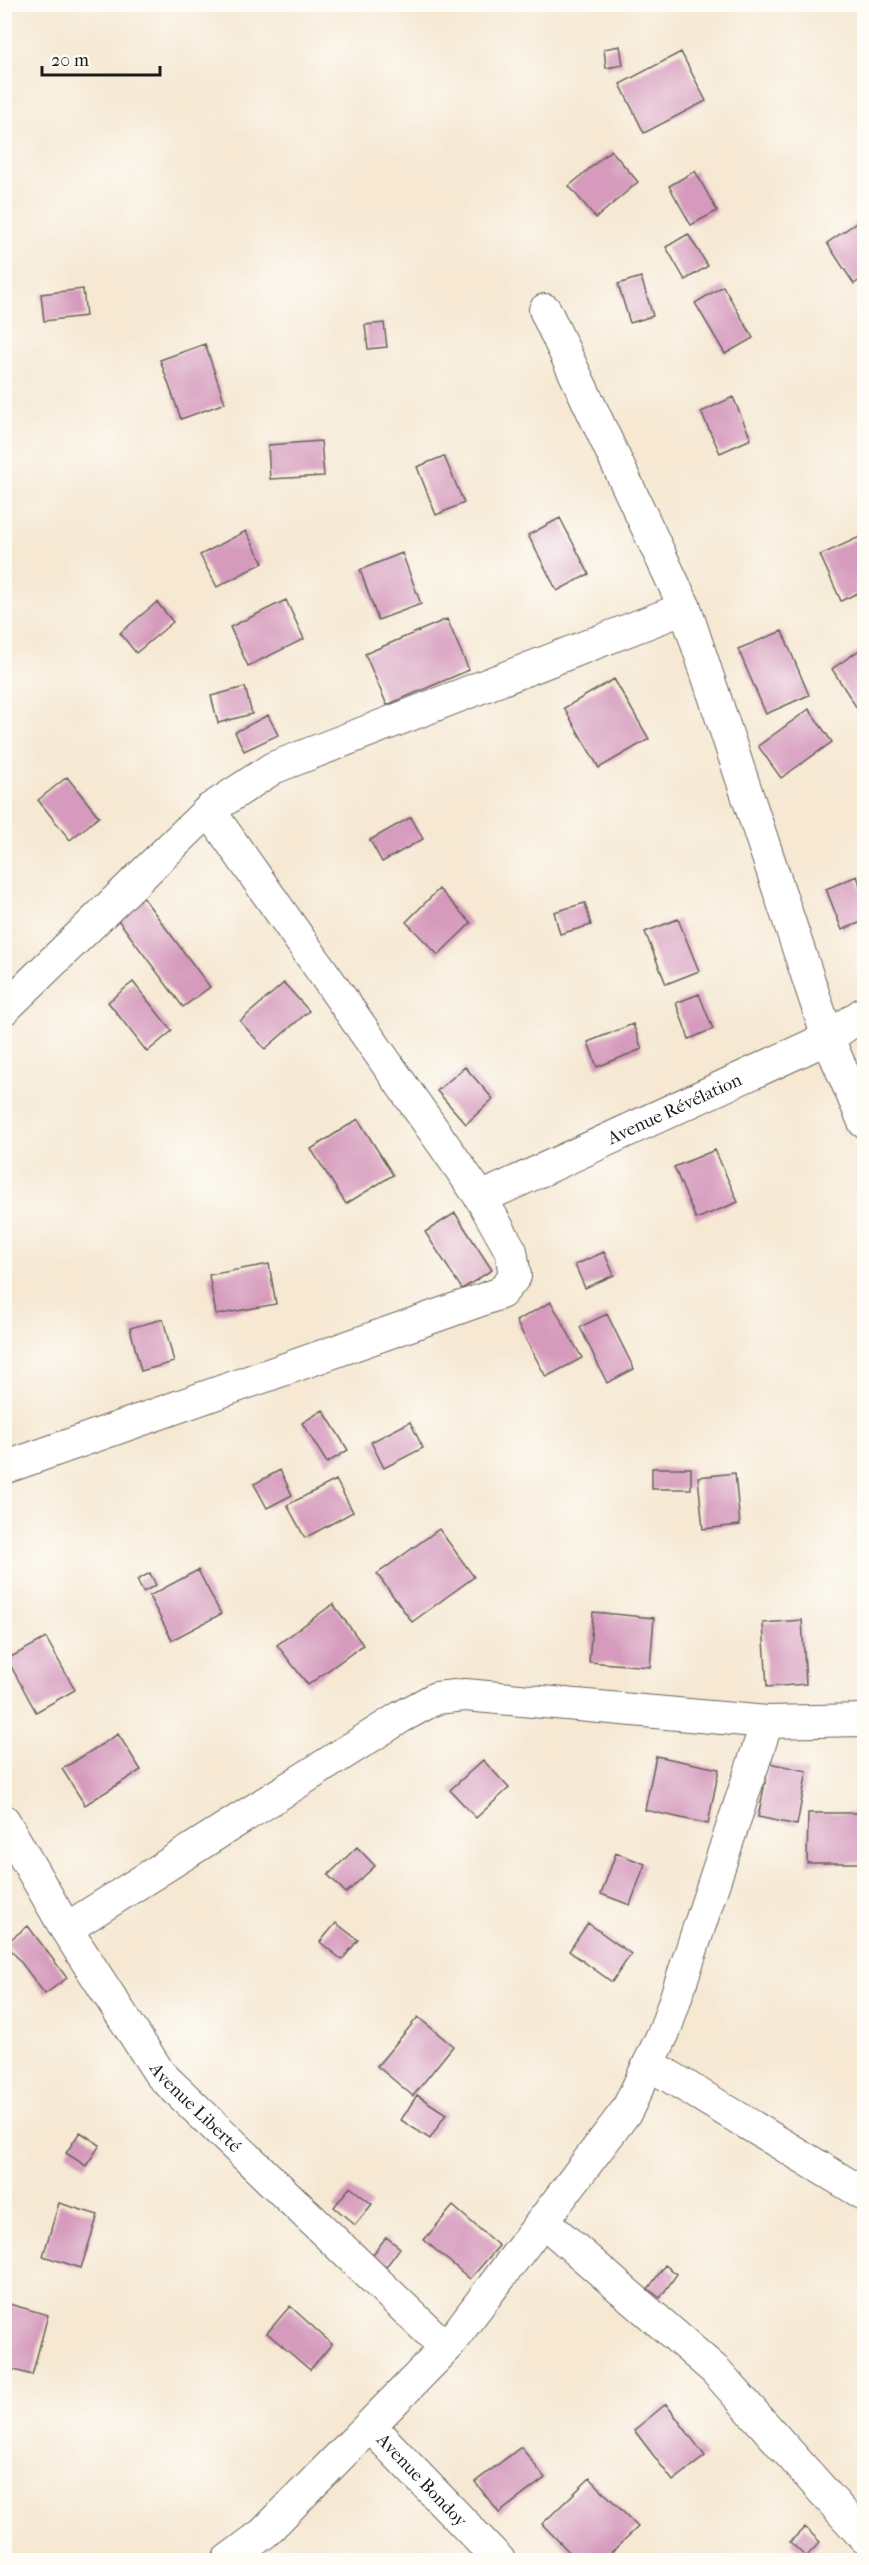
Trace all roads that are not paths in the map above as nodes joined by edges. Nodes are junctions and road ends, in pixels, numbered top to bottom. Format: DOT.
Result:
graph roads {
  1 [pos="545,310"];
  2 [pos="686,608"];
  3 [pos="209,810"];
  4 [pos="4,1009"];
  5 [pos="864,1013"];
  6 [pos="828,1038"];
  7 [pos="864,1122"];
  8 [pos="481,1198"];
  9 [pos="4,1468"];
  10 [pos="864,1720"];
  11 [pos="767,1722"];
  12 [pos="4,1821"];
  13 [pos="66,1929"];
  14 [pos="650,2064"];
  15 [pos="864,2193"];
  16 [pos="543,2221"];
  17 [pos="446,2348"];
  18 [pos="369,2426"];
  19 [pos="864,2537"];
  20 [pos="228,2560"];
  21 [pos="499,2560"];
  1 -- 2 [label="street"];
  2 -- 3 [label="street"];
  2 -- 6 [label="street"];
  3 -- 4 [label="street"];
  3 -- 8 [label="street"];
  5 -- 6 [label="street, Avenue Révélation"];
  6 -- 7 [label="street"];
  6 -- 8 [label="street, Avenue Révélation"];
  8 -- 9 [label="street"];
  10 -- 11 [label="street"];
  11 -- 13 [label="street"];
  11 -- 14 [label="street"];
  12 -- 13 [label="street, Avenue Liberté"];
  13 -- 17 [label="street, Avenue Liberté"];
  14 -- 15 [label="street"];
  14 -- 16 [label="street"];
  16 -- 17 [label="street"];
  16 -- 19 [label="street"];
  17 -- 18 [label="street"];
  18 -- 20 [label="street"];
  18 -- 21 [label="street, Avenue Bondoy"];
}
